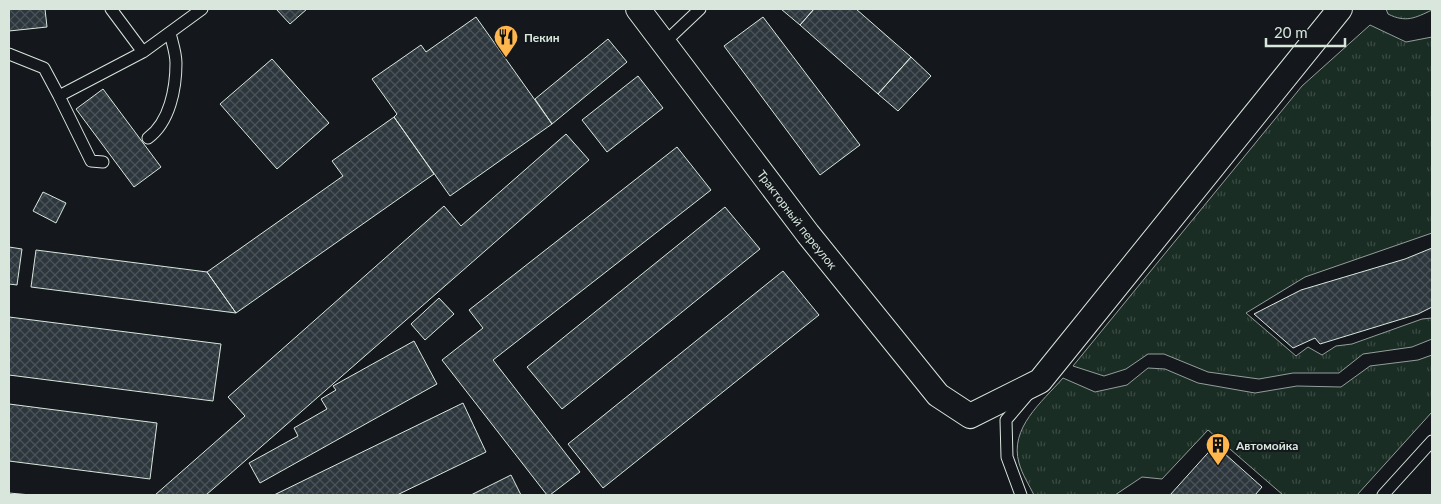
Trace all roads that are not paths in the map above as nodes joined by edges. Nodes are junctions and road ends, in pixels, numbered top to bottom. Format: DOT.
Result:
graph roads {
  1 [pos="111,9"];
  2 [pos="202,9"];
  3 [pos="638,9"];
  4 [pos="700,9"];
  5 [pos="1340,9"];
  6 [pos="170,33"];
  7 [pos="664,44"];
  8 [pos="143,52"];
  9 [pos="9,54"];
  10 [pos="60,96"];
  11 [pos="148,138"];
  12 [pos="103,162"];
  13 [pos="1040,381"];
  14 [pos="1432,440"];
  15 [pos="1021,495"];
  16 [pos="1383,495"];
  1 -- 8 [label="lane"];
  2 -- 6 [label="lane"];
  3 -- 7 [label="street, Тракторный переулок"];
  4 -- 7 [label="lane"];
  5 -- 13 [label="street"];
  6 -- 8 [label="lane"];
  6 -- 11 [label="lane"];
  7 -- 13 [label="street, Тракторный переулок"];
  8 -- 10 [label="lane"];
  9 -- 10 [label="lane"];
  10 -- 12 [label="lane"];
  13 -- 15 [label="lane"];
  14 -- 16 [label="lane"];
}
